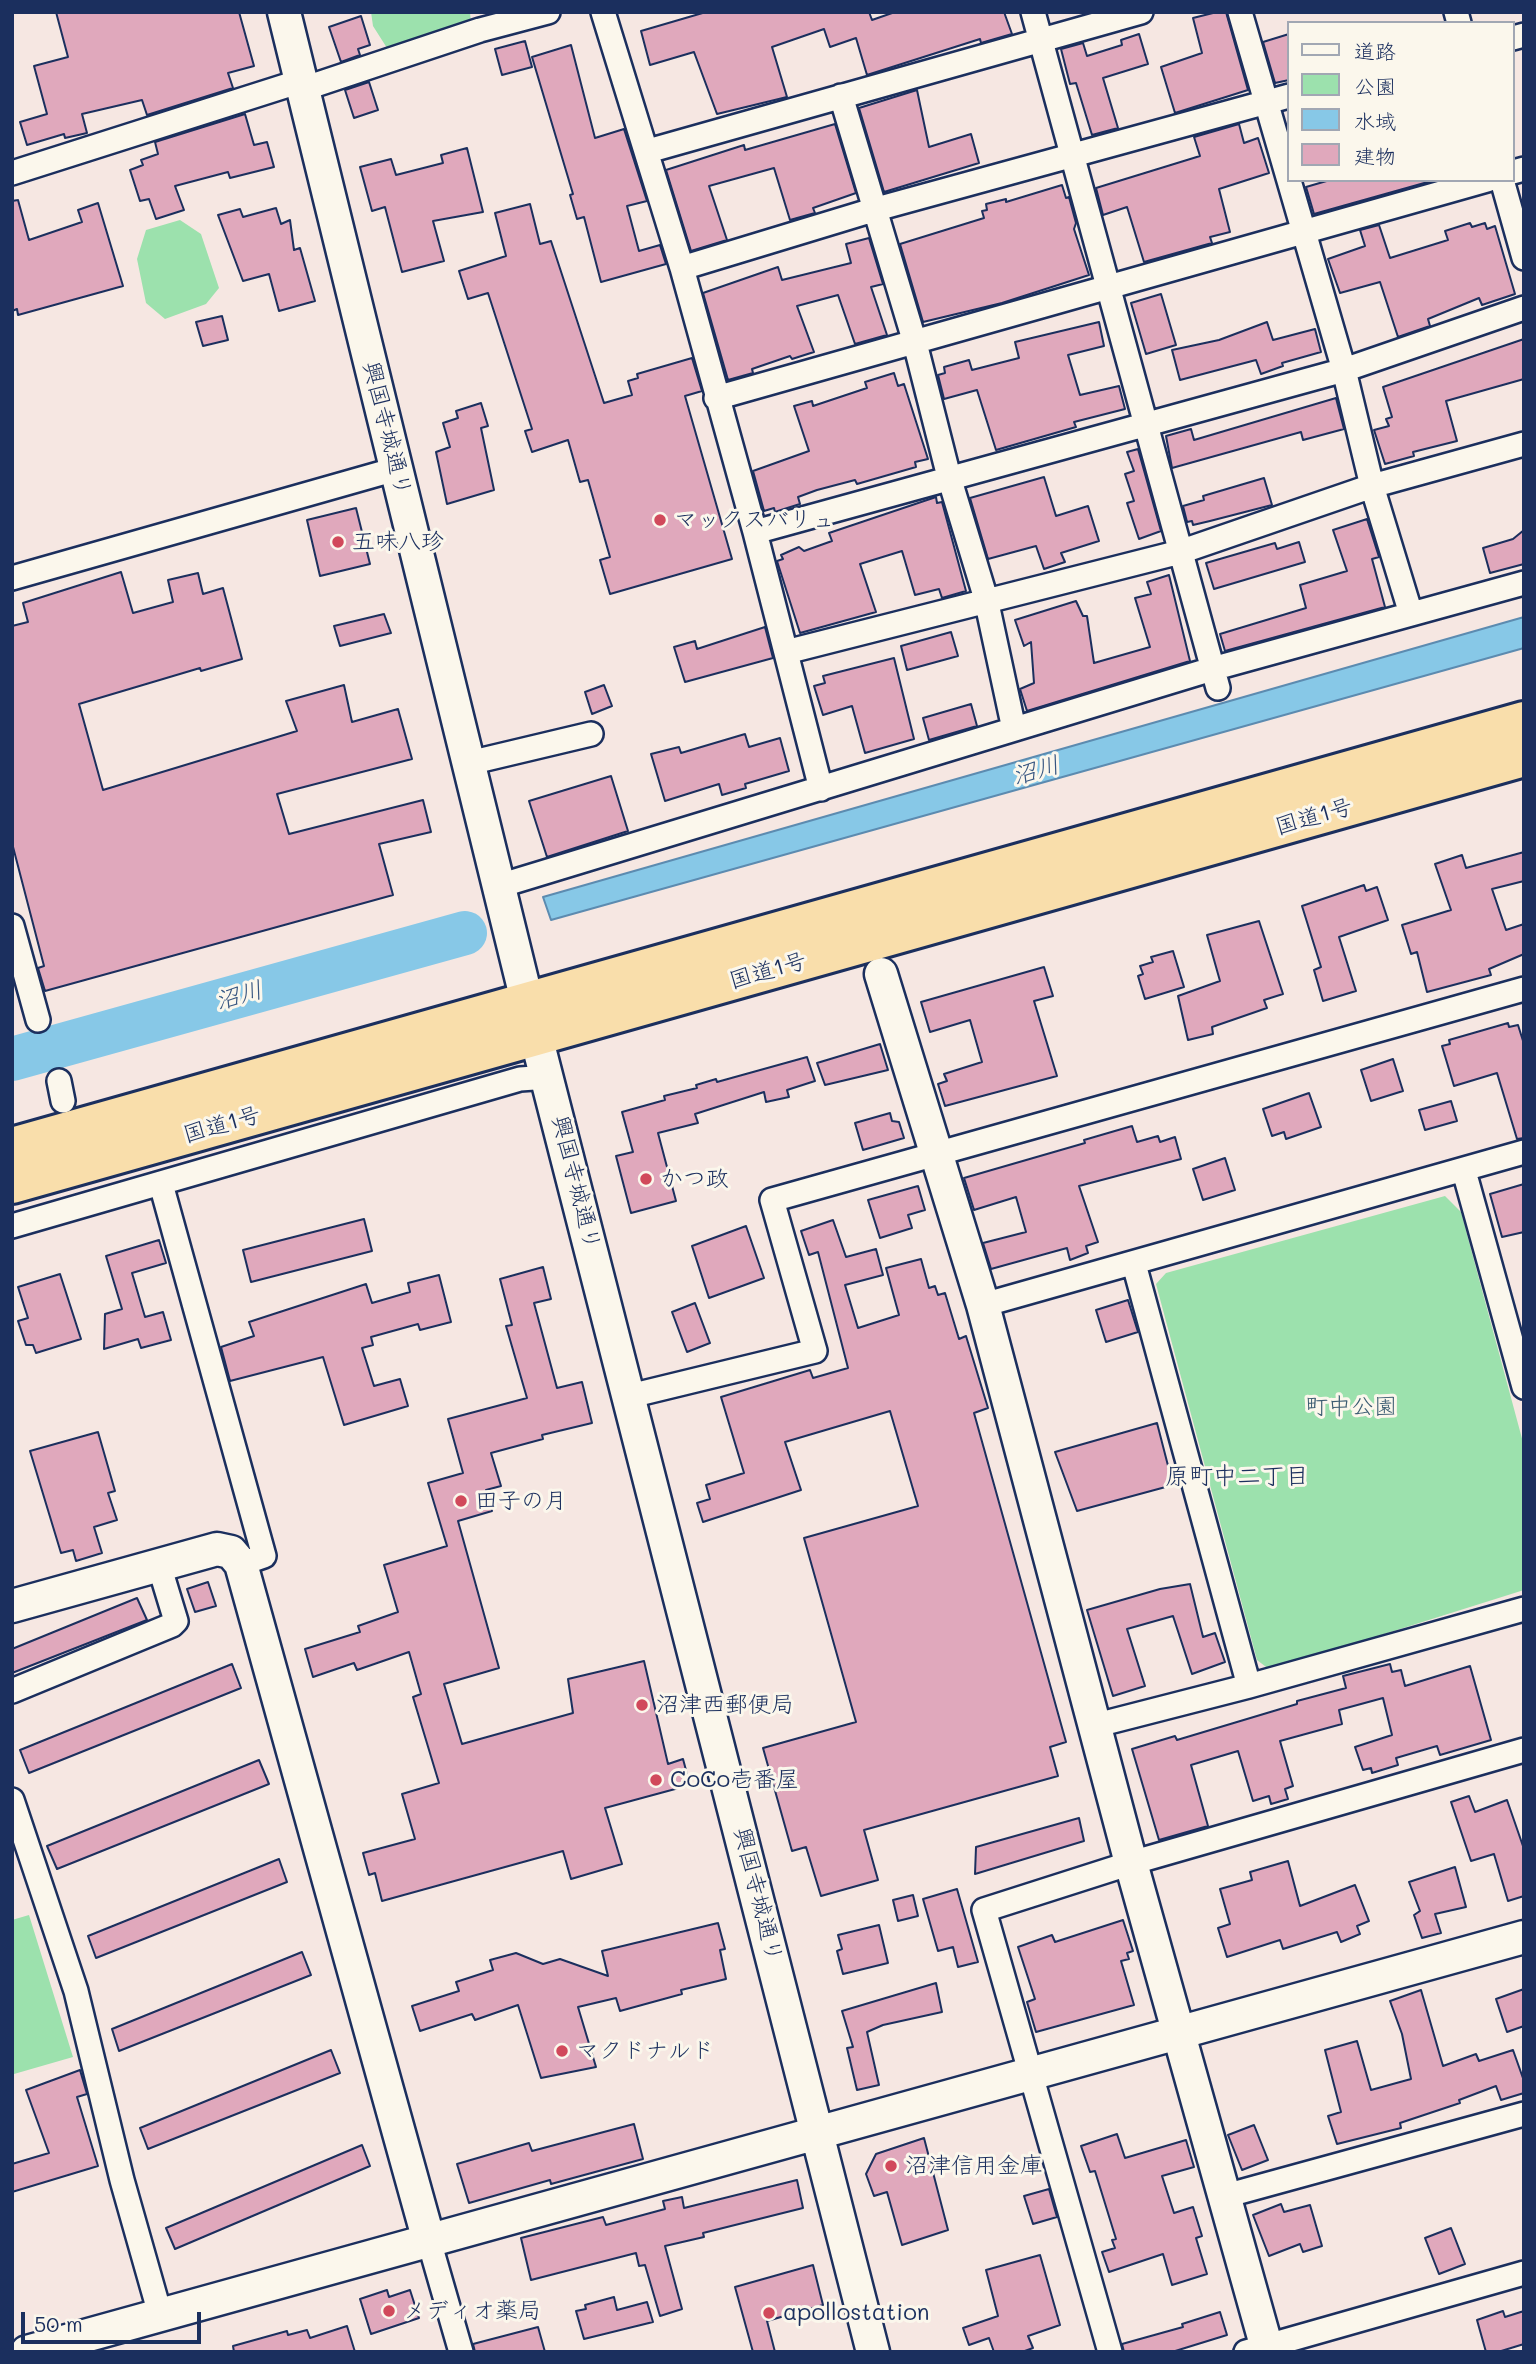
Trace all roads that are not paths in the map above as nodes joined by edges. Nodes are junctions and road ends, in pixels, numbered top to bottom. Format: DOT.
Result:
graph roads {
  1 [pos="284,12"];
  2 [pos="548,12"];
  3 [pos="603,12"];
  4 [pos="1033,12"];
  5 [pos="1141,12"];
  6 [pos="1240,12"];
  7 [pos="478,21"];
  8 [pos="1041,41"];
  9 [pos="302,85"];
  10 [pos="841,96"];
  11 [pos="1278,99"];
  12 [pos="648,151"];
  13 [pos="1288,153"];
  14 [pos="1072,157"];
  15 [pos="12,173"];
  16 [pos="1293,182"];
  17 [pos="1479,182"];
  18 [pos="1503,182"];
  19 [pos="873,209"];
  20 [pos="1303,234"];
  21 [pos="1524,258"];
  22 [pos="681,268"];
  23 [pos="1110,288"];
  24 [pos="1524,308"];
  25 [pos="915,343"];
  26 [pos="1344,370"];
  27 [pos="716,398"];
  28 [pos="1145,425"];
  29 [pos="1524,444"];
  30 [pos="396,469"];
  31 [pos="949,477"];
  32 [pos="1372,486"];
  33 [pos="755,532"];
  34 [pos="1180,552"];
  35 [pos="12,578"];
  36 [pos="1524,583"];
  37 [pos="986,599"];
  38 [pos="1411,614"];
  39 [pos="786,652"];
  40 [pos="1215,678"];
  41 [pos="1524,721"];
  42 [pos="1014,729"];
  43 [pos="591,734"];
  44 [pos="1524,757"];
  45 [pos="469,763"];
  46 [pos="821,789"];
  47 [pos="499,887"];
  48 [pos="12,926"];
  49 [pos="881,974"];
  50 [pos="1524,989"];
  51 [pos="527,1001"];
  52 [pos="38,1020"];
  53 [pos="539,1036"];
  54 [pos="549,1077"];
  55 [pos="12,1147"];
  56 [pos="936,1152"];
  57 [pos="1524,1152"];
  58 [pos="1464,1171"];
  59 [pos="12,1184"];
  60 [pos="161,1184"];
  61 [pos="12,1226"];
  62 [pos="1134,1264"];
  63 [pos="982,1305"];
  64 [pos="1524,1387"];
  65 [pos="630,1396"];
  66 [pos="241,1564"];
  67 [pos="159,1565"];
  68 [pos="12,1606"];
  69 [pos="1524,1609"];
  70 [pos="1249,1686"];
  71 [pos="12,1691"];
  72 [pos="1097,1725"];
  73 [pos="1524,1750"];
  74 [pos="12,1800"];
  75 [pos="1131,1863"];
  76 [pos="1524,1937"];
  77 [pos="1180,2032"];
  78 [pos="1030,2075"];
  79 [pos="1524,2114"];
  80 [pos="819,2132"];
  81 [pos="1225,2196"];
  82 [pos="429,2241"];
  83 [pos="1524,2273"];
  84 [pos="160,2314"];
  85 [pos="1260,2350"];
  86 [pos="27,2352"];
  87 [pos="461,2352"];
  88 [pos="873,2352"];
  89 [pos="1110,2352"];
  1 -- 9 [label="street, 興国寺城通り"];
  2 -- 7 [label="street"];
  3 -- 12 [label="street"];
  4 -- 8 [label="street"];
  5 -- 8 [label="street"];
  6 -- 11 [label="street"];
  7 -- 9 [label="street"];
  8 -- 10 [label="street"];
  8 -- 14 [label="street"];
  9 -- 15 [label="street"];
  9 -- 30 [label="street, 興国寺城通り"];
  10 -- 12 [label="street"];
  10 -- 19 [label="street"];
  11 -- 13 [label="street"];
  11 -- 14 [label="street"];
  12 -- 22 [label="street"];
  14 -- 19 [label="street"];
  14 -- 23 [label="street"];
  16 -- 20 [label="street"];
  17 -- 20 [label="street"];
  18 -- 21 [label="street"];
  19 -- 22 [label="street"];
  19 -- 25 [label="street"];
  20 -- 23 [label="street"];
  20 -- 26 [label="street"];
  22 -- 27 [label="street"];
  23 -- 25 [label="street"];
  23 -- 28 [label="street"];
  24 -- 26 [label="street"];
  25 -- 27 [label="street"];
  25 -- 31 [label="street"];
  26 -- 28 [label="street"];
  26 -- 32 [label="street"];
  27 -- 33 [label="street"];
  28 -- 31 [label="street"];
  28 -- 34 [label="street"];
  29 -- 32 [label="street"];
  30 -- 35 [label="street"];
  30 -- 45 [label="street, 興国寺城通り"];
  31 -- 33 [label="street"];
  31 -- 37 [label="street"];
  32 -- 34 [label="street"];
  32 -- 38 [label="street"];
  33 -- 39 [label="street"];
  34 -- 37 [label="street"];
  34 -- 40 [label="street"];
  36 -- 38 [label="street"];
  37 -- 39 [label="street"];
  37 -- 42 [label="street"];
  38 -- 40 [label="street"];
  39 -- 46 [label="street"];
  40 -- 42 [label="street"];
  41 -- 51 [label="highway, 国道1号"];
  42 -- 46 [label="street"];
  43 -- 45 [label="street"];
  44 -- 53 [label="highway, 国道1号"];
  45 -- 47 [label="street, 興国寺城通り"];
  46 -- 47 [label="street"];
  47 -- 51 [label="street, 興国寺城通り"];
  48 -- 52 [label="street"];
  49 -- 56 [label="street"];
  50 -- 56 [label="street"];
  51 -- 53 [label="street, 興国寺城通り"];
  51 -- 55 [label="highway, 国道1号"];
  53 -- 54 [label="street, 興国寺城通り"];
  53 -- 59 [label="highway, 国道1号"];
  54 -- 60 [label="street"];
  54 -- 65 [label="street, 興国寺城通り"];
  56 -- 63 [label="street"];
  56 -- 65 [label="street"];
  57 -- 58 [label="street"];
  58 -- 62 [label="street"];
  58 -- 64 [label="street"];
  60 -- 61 [label="street"];
  60 -- 66 [label="street"];
  62 -- 63 [label="street"];
  62 -- 70 [label="street"];
  63 -- 72 [label="street"];
  65 -- 80 [label="street, 興国寺城通り"];
  66 -- 67 [label="street"];
  66 -- 82 [label="street"];
  67 -- 68 [label="street"];
  67 -- 71 [label="street"];
  69 -- 70 [label="street"];
  70 -- 72 [label="street"];
  72 -- 75 [label="street"];
  73 -- 75 [label="street"];
  74 -- 84 [label="street"];
  75 -- 77 [label="street"];
  75 -- 78 [label="street"];
  76 -- 77 [label="street"];
  77 -- 78 [label="street"];
  77 -- 81 [label="street"];
  78 -- 80 [label="street"];
  78 -- 89 [label="street"];
  79 -- 81 [label="street"];
  80 -- 82 [label="street"];
  80 -- 88 [label="street, 興国寺城通り"];
  81 -- 85 [label="street"];
  82 -- 84 [label="street"];
  82 -- 87 [label="street"];
  83 -- 85 [label="street"];
  84 -- 86 [label="street"];
}
